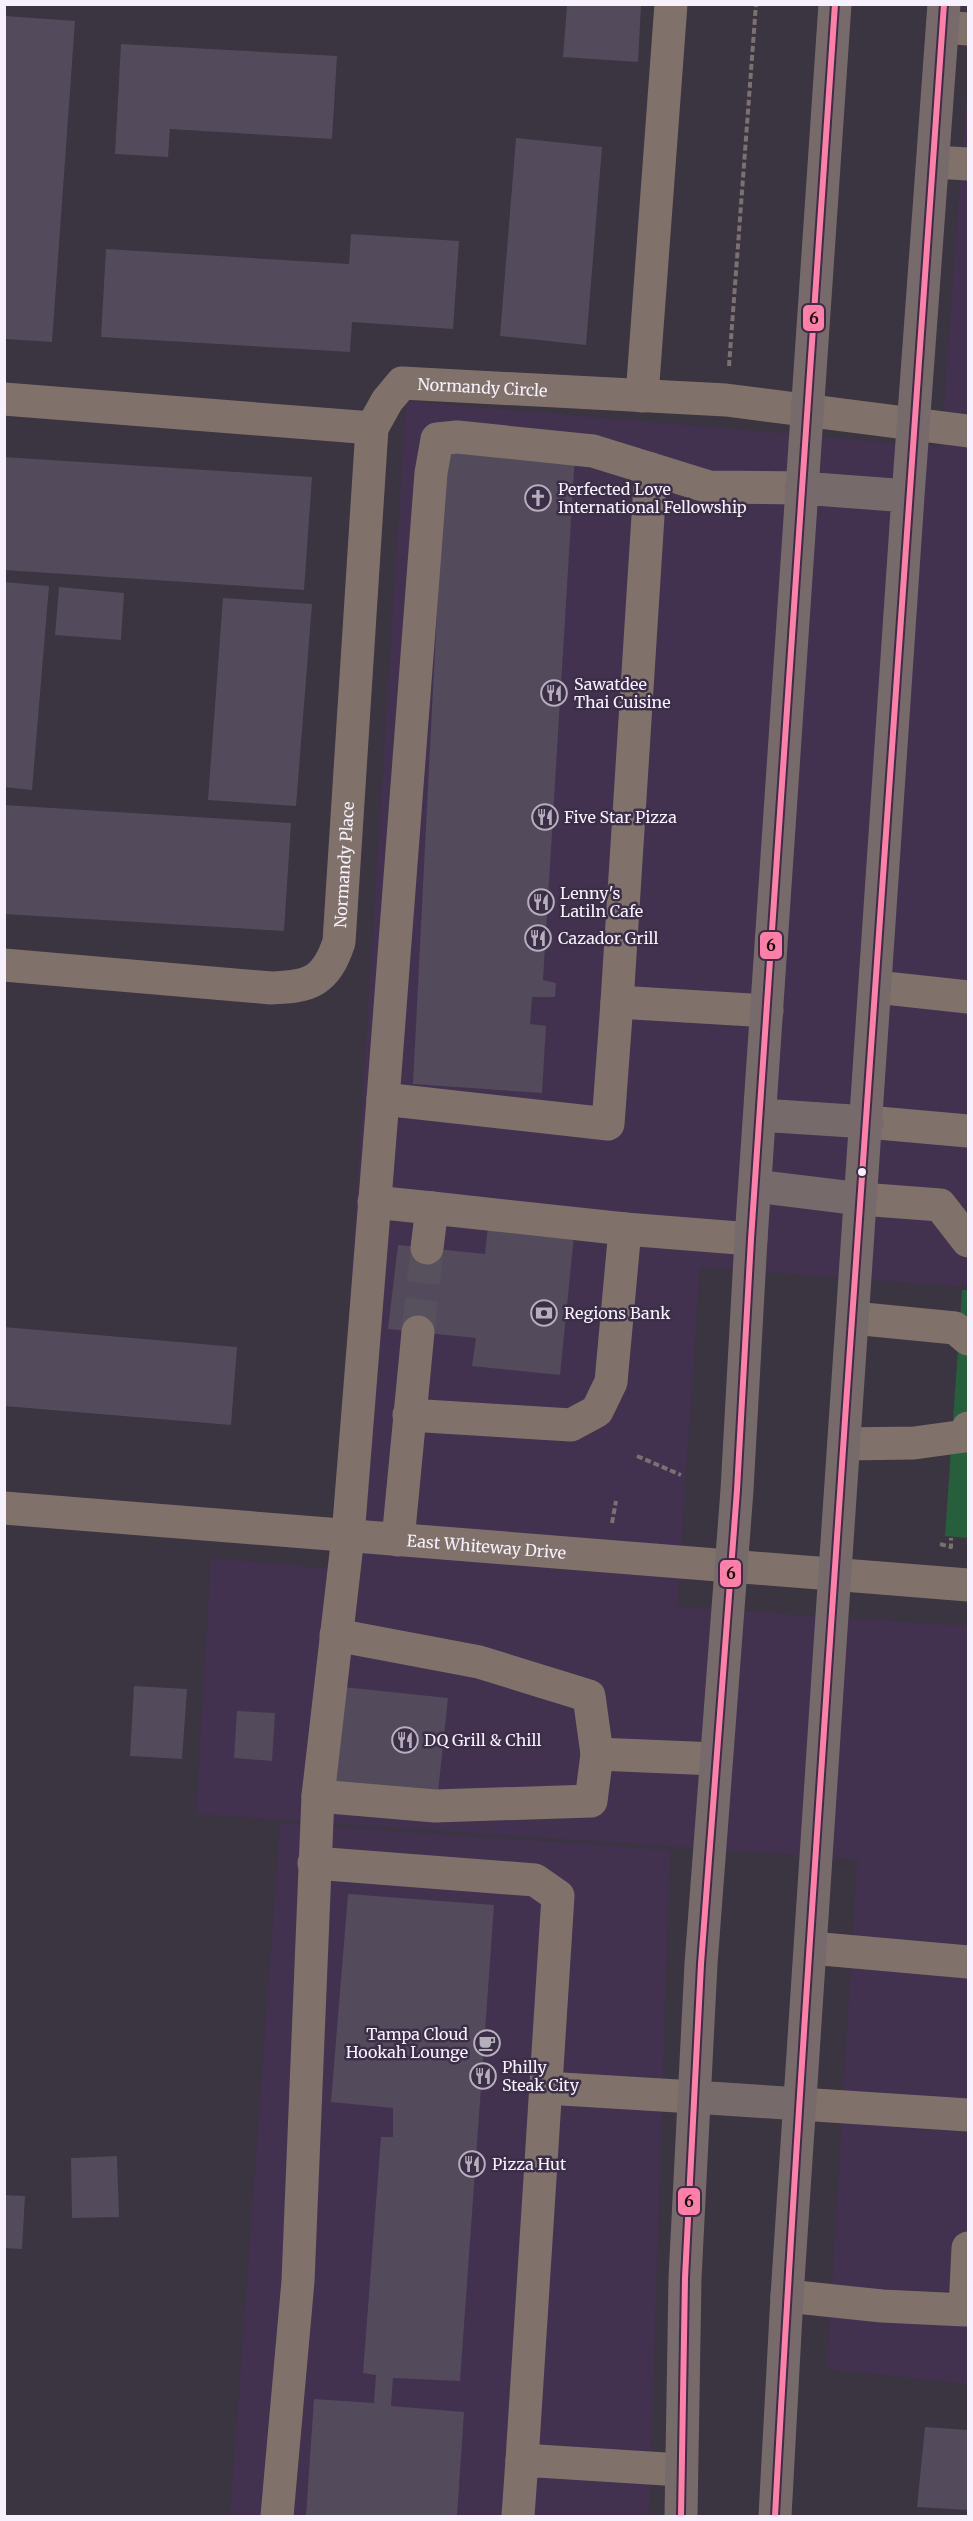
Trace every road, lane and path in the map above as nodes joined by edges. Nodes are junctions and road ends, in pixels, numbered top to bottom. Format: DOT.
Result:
graph roads {
  1 [pos="671,4"];
  2 [pos="756,4"];
  3 [pos="835,4"];
  4 [pos="952,20"];
  5 [pos="933,162"];
  6 [pos="969,164"];
  7 [pos="642,396"];
  8 [pos="4,399"];
  9 [pos="726,400"];
  10 [pos="806,412"];
  11 [pos="913,424"];
  12 [pos="372,428"];
  13 [pos="969,431"];
  14 [pos="651,469"];
  15 [pos="801,488"];
  16 [pos="908,495"];
  17 [pos="4,965"];
  18 [pos="876,987"];
  19 [pos="969,997"];
  20 [pos="617,1002"];
  21 [pos="766,1011"];
  22 [pos="383,1100"];
  23 [pos="760,1115"];
  24 [pos="867,1122"];
  25 [pos="969,1131"];
  26 [pos="755,1186"];
  27 [pos="861,1199"];
  28 [pos="374,1202"];
  29 [pos="432,1208"];
  30 [pos="625,1229"];
  31 [pos="751,1239"];
  32 [pos="969,1241"];
  33 [pos="427,1248"];
  34 [pos="853,1318"];
  35 [pos="418,1332"];
  36 [pos="969,1339"];
  37 [pos="409,1415"];
  38 [pos="969,1428"];
  39 [pos="844,1444"];
  40 [pos="637,1456"];
  41 [pos="681,1475"];
  42 [pos="616,1502"];
  43 [pos="4,1508"];
  44 [pos="611,1526"];
  45 [pos="348,1536"];
  46 [pos="951,1539"];
  47 [pos="398,1540"];
  48 [pos="940,1544"];
  49 [pos="730,1566"];
  50 [pos="835,1574"];
  51 [pos="969,1585"];
  52 [pos="336,1635"];
  53 [pos="597,1755"];
  54 [pos="716,1759"];
  55 [pos="318,1796"];
  56 [pos="314,1863"];
  57 [pos="811,1948"];
  58 [pos="969,1962"];
  59 [pos="546,2088"];
  60 [pos="694,2097"];
  61 [pos="800,2104"];
  62 [pos="969,2115"];
  63 [pos="969,2248"];
  64 [pos="787,2296"];
  65 [pos="522,2460"];
  66 [pos="681,2470"];
  67 [pos="277,2517"];
  68 [pos="518,2517"];
  69 [pos="681,2517"];
  70 [pos="775,2517"];
  1 -- 7 [label="street"];
  2 -- 9 [label="path"];
  3 -- 10 [label="main road"];
  4 -- 5 [label="main road"];
  5 -- 6 [label="street"];
  5 -- 11 [label="main road"];
  7 -- 9 [label="street, Normandy Circle"];
  7 -- 12 [label="street, Normandy Circle"];
  8 -- 12 [label="street"];
  9 -- 10 [label="street, Normandy Circle"];
  10 -- 11 [label="street, Normandy Circle"];
  10 -- 15 [label="main road"];
  11 -- 13 [label="street, Normandy Circle"];
  11 -- 16 [label="main road"];
  12 -- 17 [label="street, Normandy Place"];
  14 -- 15 [label="street"];
  14 -- 20 [label="street"];
  14 -- 22 [label="street"];
  15 -- 16 [label="main road"];
  15 -- 21 [label="main road"];
  16 -- 18 [label="main road"];
  18 -- 19 [label="street"];
  18 -- 24 [label="main road"];
  20 -- 21 [label="street"];
  20 -- 22 [label="street"];
  21 -- 23 [label="main road"];
  22 -- 28 [label="street"];
  23 -- 24 [label="main road"];
  23 -- 26 [label="main road"];
  24 -- 25 [label="street"];
  24 -- 27 [label="main road"];
  26 -- 27 [label="main road"];
  26 -- 31 [label="main road"];
  27 -- 32 [label="street"];
  27 -- 34 [label="main road"];
  28 -- 29 [label="street"];
  28 -- 45 [label="street"];
  29 -- 30 [label="street"];
  29 -- 33 [label="street"];
  30 -- 31 [label="street"];
  30 -- 37 [label="street"];
  31 -- 49 [label="main road"];
  34 -- 36 [label="street"];
  34 -- 39 [label="main road"];
  35 -- 37 [label="street"];
  37 -- 47 [label="street"];
  38 -- 39 [label="street"];
  39 -- 50 [label="main road"];
  40 -- 41 [label="path"];
  42 -- 44 [label="path"];
  43 -- 45 [label="street, East Whiteway Drive"];
  45 -- 47 [label="street, East Whiteway Drive"];
  45 -- 52 [label="street"];
  46 -- 48 [label="path"];
  47 -- 49 [label="street, East Whiteway Drive"];
  49 -- 50 [label="street, East Whiteway Drive"];
  49 -- 54 [label="main road"];
  50 -- 51 [label="street, East Whiteway Drive"];
  50 -- 57 [label="main road"];
  52 -- 53 [label="street"];
  52 -- 55 [label="street"];
  53 -- 54 [label="street"];
  53 -- 55 [label="street"];
  54 -- 60 [label="main road"];
  55 -- 56 [label="street"];
  56 -- 59 [label="street"];
  56 -- 67 [label="street"];
  57 -- 58 [label="street"];
  57 -- 61 [label="main road"];
  59 -- 60 [label="street"];
  59 -- 65 [label="street"];
  60 -- 61 [label="main road"];
  60 -- 66 [label="main road"];
  61 -- 62 [label="street"];
  61 -- 64 [label="main road"];
  63 -- 64 [label="street"];
  64 -- 70 [label="main road"];
  65 -- 66 [label="street"];
  65 -- 68 [label="street"];
  66 -- 69 [label="main road"];
}
